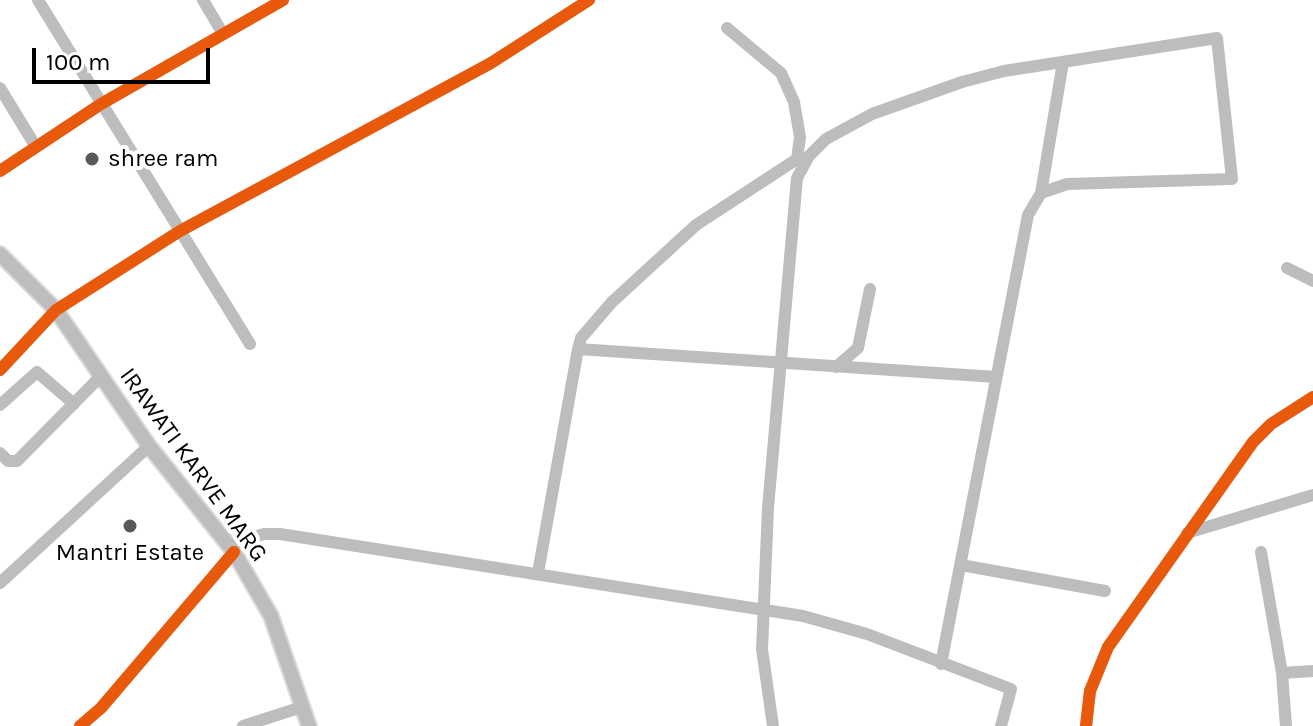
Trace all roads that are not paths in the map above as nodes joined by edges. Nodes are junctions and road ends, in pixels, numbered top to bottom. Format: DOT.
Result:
graph roads {
  1 [pos="38,0"];
  2 [pos="203,0"];
  3 [pos="283,0"];
  4 [pos="589,0"];
  5 [pos="727,28"];
  6 [pos="223,34"];
  7 [pos="1063,62"];
  8 [pos="0,88"];
  9 [pos="101,104"];
  10 [pos="36,147"];
  11 [pos="0,171"];
  12 [pos="1041,193"];
  13 [pos="180,231"];
  14 [pos="0,254"];
  15 [pos="1287,268"];
  16 [pos="1313,281"];
  17 [pos="870,289"];
  18 [pos="56,310"];
  19 [pos="250,344"];
  20 [pos="578,349"];
  21 [pos="779,364"];
  22 [pos="836,367"];
  23 [pos="0,370"];
  24 [pos="101,376"];
  25 [pos="996,377"];
  26 [pos="1313,397"];
  27 [pos="74,404"];
  28 [pos="0,405"];
  29 [pos="149,446"];
  30 [pos="0,453"];
  31 [pos="1313,495"];
  32 [pos="1187,533"];
  33 [pos="232,548"];
  34 [pos="1261,552"];
  35 [pos="961,565"];
  36 [pos="538,573"];
  37 [pos="0,583"];
  38 [pos="1105,591"];
  39 [pos="763,611"];
  40 [pos="941,664"];
  41 [pos="1313,671"];
  42 [pos="1282,673"];
  43 [pos="302,707"];
  44 [pos="80,726"];
  45 [pos="243,726"];
  46 [pos="309,726"];
  47 [pos="773,726"];
  48 [pos="1001,726"];
  49 [pos="1086,726"];
  50 [pos="1286,726"];
  1 -- 9 [label="street"];
  2 -- 6 [label="street"];
  3 -- 6 [label="street"];
  4 -- 13 [label="street"];
  5 -- 20 [label="street"];
  6 -- 9 [label="street"];
  7 -- 12 [label="street"];
  7 -- 12 [label="street"];
  7 -- 21 [label="street"];
  8 -- 10 [label="street"];
  9 -- 10 [label="street"];
  9 -- 13 [label="street"];
  10 -- 11 [label="street"];
  12 -- 25 [label="street"];
  13 -- 18 [label="street"];
  13 -- 19 [label="street"];
  14 -- 18 [label="main road, IRAWATI KARVE MARG"];
  15 -- 16 [label="street"];
  17 -- 22 [label="street"];
  18 -- 23 [label="street"];
  18 -- 24 [label="main road, IRAWATI KARVE MARG"];
  20 -- 21 [label="street"];
  20 -- 36 [label="street"];
  21 -- 22 [label="street"];
  21 -- 39 [label="street"];
  22 -- 25 [label="street"];
  24 -- 27 [label="street"];
  24 -- 29 [label="main road, IRAWATI KARVE MARG"];
  25 -- 35 [label="street"];
  26 -- 32 [label="street"];
  27 -- 28 [label="street"];
  27 -- 30 [label="street"];
  29 -- 33 [label="main road, IRAWATI KARVE MARG"];
  29 -- 37 [label="street"];
  31 -- 32 [label="street"];
  32 -- 49 [label="street"];
  33 -- 36 [label="street"];
  33 -- 43 [label="main road, IRAWATI KARVE MARG"];
  33 -- 44 [label="street"];
  34 -- 42 [label="street"];
  35 -- 38 [label="street"];
  35 -- 40 [label="street"];
  36 -- 39 [label="street"];
  39 -- 40 [label="street"];
  39 -- 47 [label="street"];
  40 -- 48 [label="street"];
  41 -- 42 [label="street"];
  42 -- 50 [label="street"];
  43 -- 45 [label="street"];
  43 -- 46 [label="main road, IRAWATI KARVE MARG"];
}
